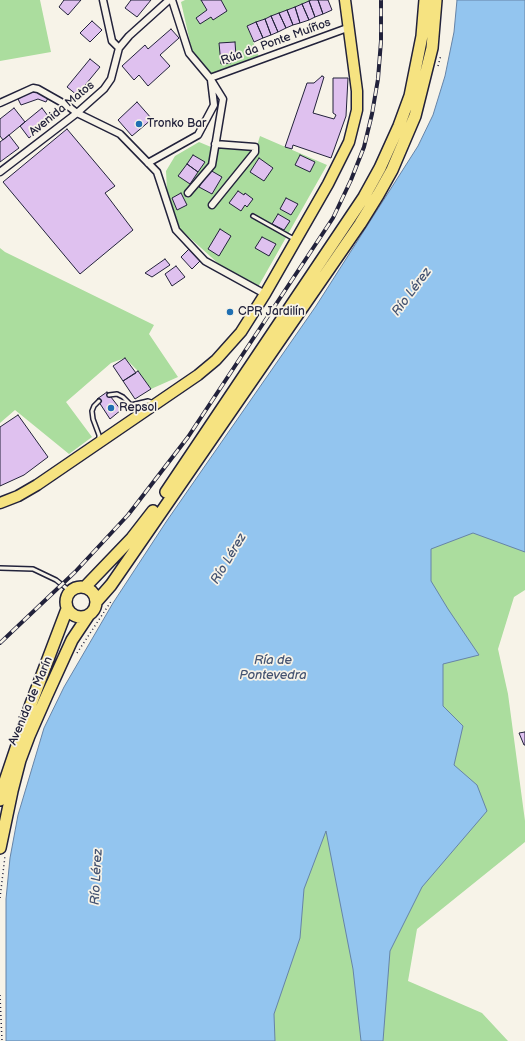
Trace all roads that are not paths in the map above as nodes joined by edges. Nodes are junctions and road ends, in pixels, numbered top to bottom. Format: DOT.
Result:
graph roads {
  1 [pos="103,0"];
  2 [pos="170,0"];
  3 [pos="346,0"];
  4 [pos="419,0"];
  5 [pos="424,0"];
  6 [pos="437,3"];
  7 [pos="350,27"];
  8 [pos="422,36"];
  9 [pos="119,48"];
  10 [pos="210,78"];
  11 [pos="0,103"];
  12 [pos="78,113"];
  13 [pos="215,144"];
  14 [pos="148,163"];
  15 [pos="0,172"];
  16 [pos="188,193"];
  17 [pos="212,205"];
  18 [pos="253,216"];
  19 [pos="296,239"];
  20 [pos="264,294"];
  21 [pos="110,395"];
  22 [pos="99,401"];
  23 [pos="155,404"];
  24 [pos="99,443"];
  25 [pos="0,503"];
  26 [pos="0,568"];
  27 [pos="85,587"];
  28 [pos="70,591"];
  29 [pos="96,602"];
  30 [pos="67,609"];
  31 [pos="88,616"];
  32 [pos="0,800"];
  33 [pos="0,848"];
  1 -- 9 [label="street"];
  2 -- 9 [label="street"];
  2 -- 10 [label="street, Rúa da Ponte Muíños"];
  3 -- 7 [label="main road"];
  4 -- 8 [label="highway"];
  5 -- 8 [label="highway"];
  6 -- 29 [label="highway"];
  7 -- 10 [label="street, Rúa da Ponte Muíños"];
  7 -- 19 [label="main road"];
  8 -- 27 [label="highway"];
  9 -- 12 [label="street, Avenida Matos"];
  10 -- 13 [label="street, Rúa da Ponte Muíños"];
  10 -- 14 [label="street"];
  11 -- 12 [label="street"];
  12 -- 14 [label="street"];
  12 -- 15 [label="street, Avenida Matos"];
  13 -- 16 [label="street, Rúa da Ponte Muíños"];
  13 -- 17 [label="street"];
  14 -- 20 [label="street"];
  18 -- 19 [label="lane"];
  19 -- 20 [label="main road"];
  20 -- 23 [label="main road"];
  21 -- 23 [label="lane"];
  22 -- 24 [label="lane"];
  23 -- 24 [label="main road"];
  24 -- 25 [label="main road"];
  26 -- 28 [label="lane"];
  27 -- 28 [label="highway"];
  27 -- 29 [label="highway"];
  28 -- 30 [label="highway"];
  29 -- 31 [label="highway"];
  30 -- 31 [label="highway"];
  30 -- 32 [label="highway, Avenida de Marín"];
  31 -- 33 [label="highway, Avenida de Marín"];
}
